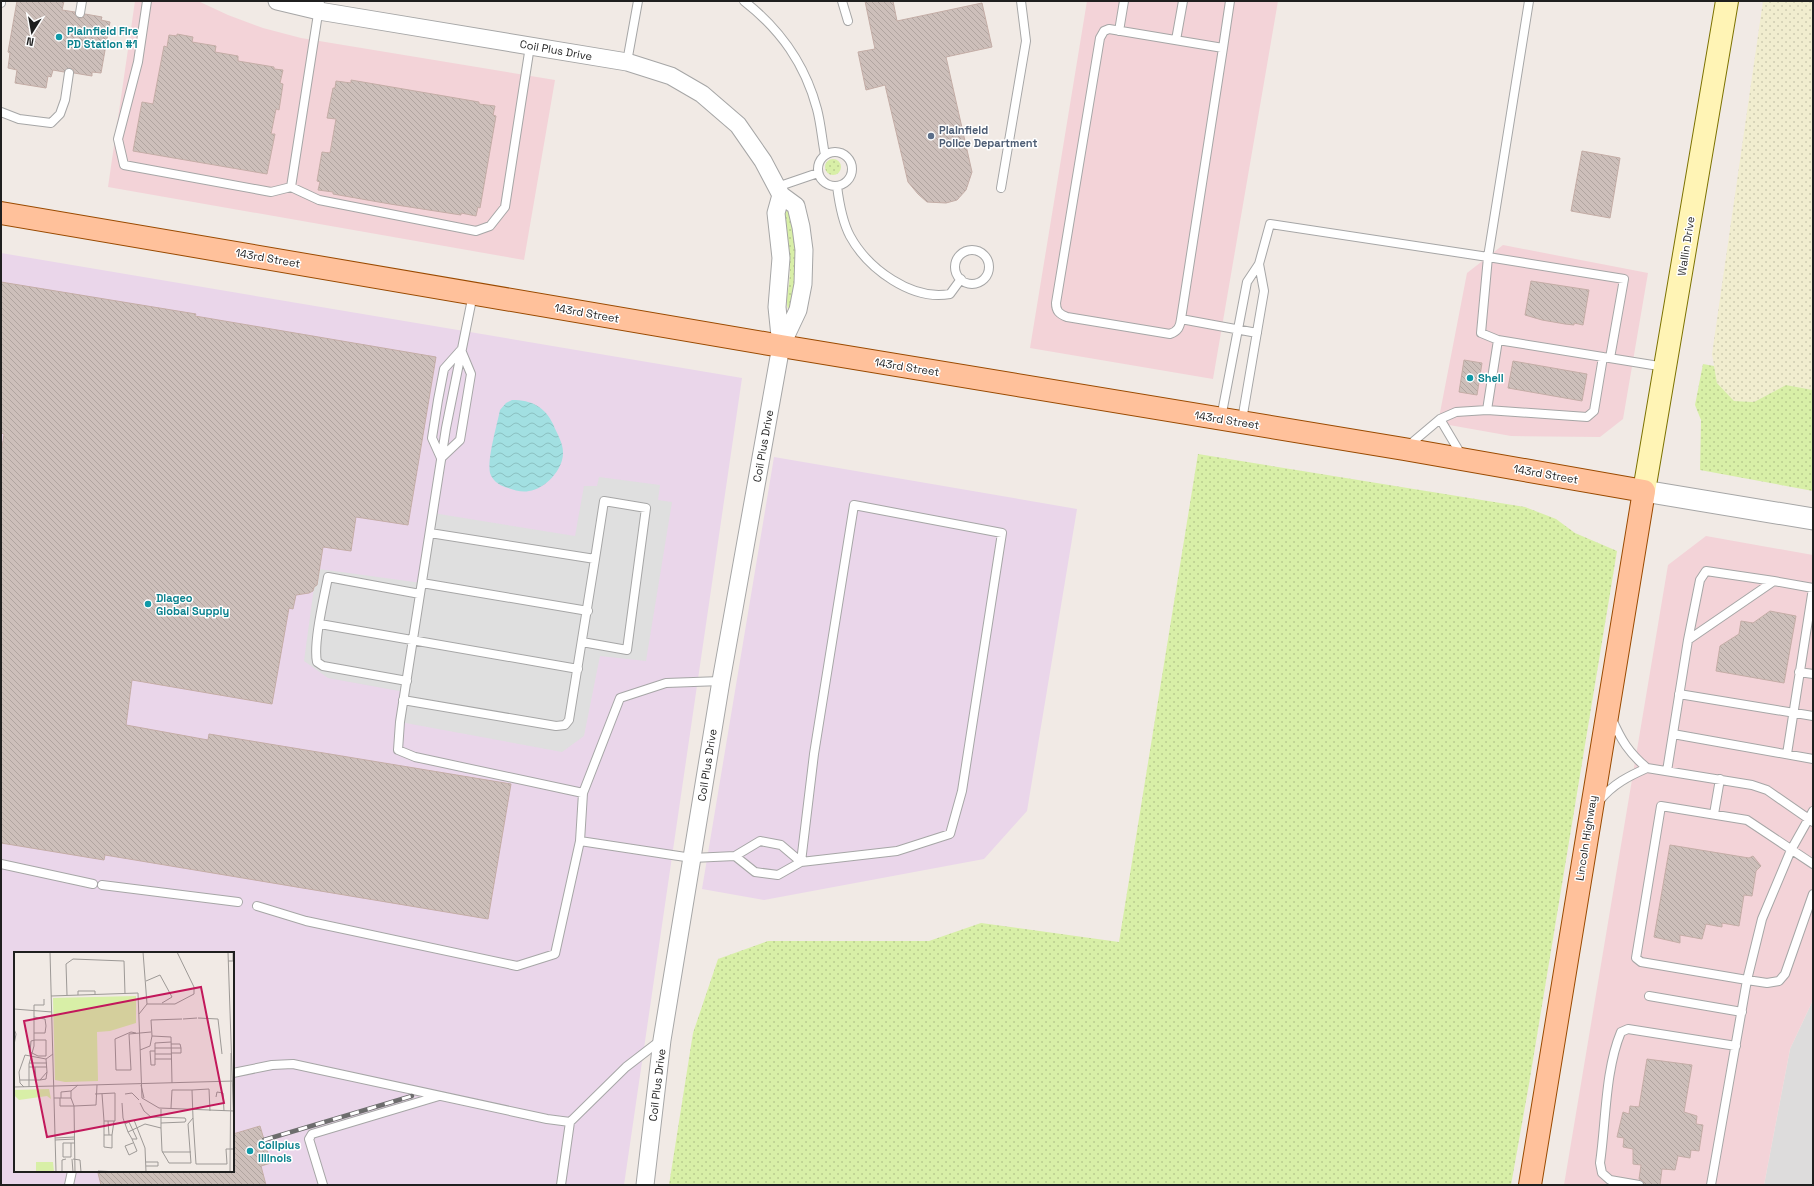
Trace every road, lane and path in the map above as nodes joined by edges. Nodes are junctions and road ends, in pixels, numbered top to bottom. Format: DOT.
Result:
graph roads {
  1 [pos="82,1"];
  2 [pos="147,1"];
  3 [pos="277,1"];
  4 [pos="638,1"];
  5 [pos="744,1"];
  6 [pos="842,1"];
  7 [pos="1021,1"];
  8 [pos="1124,1"];
  9 [pos="1183,1"];
  10 [pos="1230,1"];
  11 [pos="1529,1"];
  12 [pos="1727,1"];
  13 [pos="319,6"];
  14 [pos="80,13"];
  15 [pos="848,21"];
  16 [pos="1119,31"];
  17 [pos="1176,40"];
  18 [pos="530,46"];
  19 [pos="1223,48"];
  20 [pos="627,62"];
  21 [pos="69,73"];
  22 [pos="1,112"];
  23 [pos="825,155"];
  24 [pos="818,173"];
  25 [pos="837,186"];
  26 [pos="291,187"];
  27 [pos="1001,188"];
  28 [pos="779,191"];
  29 [pos="1,213"];
  30 [pos="1488,256"];
  31 [pos="1259,264"];
  32 [pos="961,279"];
  33 [pos="473,293"];
  34 [pos="1182,319"];
  35 [pos="1238,330"];
  36 [pos="1257,333"];
  37 [pos="1498,340"];
  38 [pos="781,346"];
  39 [pos="461,350"];
  40 [pos="1606,358"];
  41 [pos="1666,368"];
  42 [pos="1486,410"];
  43 [pos="1440,418"];
  44 [pos="1231,420"];
  45 [pos="1404,449"];
  46 [pos="442,458"];
  47 [pos="1464,460"];
  48 [pos="1644,491"];
  49 [pos="1813,519"];
  50 [pos="430,533"];
  51 [pos="596,559"];
  52 [pos="1774,581"];
  53 [pos="422,583"];
  54 [pos="1813,588"];
  55 [pos="420,594"];
  56 [pos="588,611"];
  57 [pos="320,624"];
  58 [pos="1810,631"];
  59 [pos="1688,640"];
  60 [pos="413,641"];
  61 [pos="582,642"];
  62 [pos="578,669"];
  63 [pos="1800,672"];
  64 [pos="1813,674"];
  65 [pos="406,681"];
  66 [pos="721,681"];
  67 [pos="1679,694"];
  68 [pos="403,700"];
  69 [pos="1608,709"];
  70 [pos="1793,713"];
  71 [pos="1813,716"];
  72 [pos="1673,734"];
  73 [pos="1786,754"];
  74 [pos="1813,759"];
  75 [pos="1647,768"];
  76 [pos="1667,771"];
  77 [pos="1720,779"];
  78 [pos="583,793"];
  79 [pos="1591,812"];
  80 [pos="1714,814"];
  81 [pos="1811,817"];
  82 [pos="580,841"];
  83 [pos="1791,850"];
  84 [pos="735,856"];
  85 [pos="692,858"];
  86 [pos="801,862"];
  87 [pos="1,864"];
  88 [pos="1813,864"];
  89 [pos="93,884"];
  90 [pos="102,885"];
  91 [pos="1813,894"];
  92 [pos="238,902"];
  93 [pos="257,906"];
  94 [pos="1747,980"];
  95 [pos="1649,996"];
  96 [pos="1742,1012"];
  97 [pos="662,1040"];
  98 [pos="1736,1046"];
  99 [pos="234,1074"];
  100 [pos="441,1095"];
  101 [pos="570,1122"];
  102 [pos="72,1172"];
  103 [pos="69,1185"];
  104 [pos="323,1185"];
  105 [pos="561,1185"];
  106 [pos="645,1185"];
  107 [pos="1530,1185"];
  108 [pos="1639,1185"];
  109 [pos="1711,1185"];
  1 -- 14 [label="lane"];
  2 -- 26 [label="lane"];
  3 -- 13 [label="street, Coil Plus Drive"];
  4 -- 20 [label="lane"];
  5 -- 23 [label="lane"];
  6 -- 15 [label="lane"];
  7 -- 27 [label="lane"];
  8 -- 16 [label="lane"];
  9 -- 17 [label="lane"];
  10 -- 19 [label="lane"];
  11 -- 30 [label="lane"];
  12 -- 41 [label="main road, Wallin Drive"];
  13 -- 18 [label="street, Coil Plus Drive"];
  13 -- 26 [label="lane"];
  16 -- 17 [label="lane"];
  16 -- 34 [label="lane"];
  17 -- 19 [label="lane"];
  18 -- 20 [label="street, Coil Plus Drive"];
  18 -- 26 [label="lane"];
  19 -- 34 [label="lane"];
  20 -- 28 [label="street, Coil Plus Drive"];
  21 -- 22 [label="lane"];
  23 -- 24 [label="lane"];
  23 -- 25 [label="lane"];
  24 -- 25 [label="lane"];
  24 -- 28 [label="lane"];
  25 -- 32 [label="lane"];
  28 -- 38 [label="street, Coil Plus Drive"];
  28 -- 38 [label="street, Coil Plus Drive"];
  29 -- 33 [label="main road, 143rd Street"];
  30 -- 31 [label="lane"];
  30 -- 37 [label="lane"];
  30 -- 40 [label="lane"];
  31 -- 35 [label="lane"];
  31 -- 36 [label="lane"];
  32 -- 32 [label="lane"];
  33 -- 38 [label="main road, 143rd Street"];
  33 -- 39 [label="lane"];
  34 -- 35 [label="lane"];
  35 -- 36 [label="lane"];
  35 -- 44 [label="lane"];
  36 -- 44 [label="lane"];
  37 -- 40 [label="lane"];
  37 -- 42 [label="lane"];
  38 -- 44 [label="main road, 143rd Street"];
  38 -- 66 [label="street, Coil Plus Drive"];
  39 -- 46 [label="lane"];
  39 -- 46 [label="lane"];
  39 -- 46 [label="lane"];
  40 -- 41 [label="lane"];
  40 -- 42 [label="lane"];
  41 -- 48 [label="main road, Wallin Drive"];
  42 -- 43 [label="lane"];
  43 -- 45 [label="lane"];
  43 -- 47 [label="lane"];
  44 -- 45 [label="main road, 143rd Street"];
  45 -- 47 [label="main road, 143rd Street"];
  46 -- 50 [label="lane"];
  47 -- 48 [label="main road, 143rd Street"];
  48 -- 49 [label="street, 143rd Street"];
  48 -- 69 [label="main road, Lincoln Highway"];
  50 -- 51 [label="lane"];
  50 -- 53 [label="lane"];
  51 -- 56 [label="lane"];
  51 -- 61 [label="lane"];
  52 -- 54 [label="lane"];
  52 -- 59 [label="lane"];
  52 -- 59 [label="lane"];
  53 -- 55 [label="lane"];
  53 -- 56 [label="lane"];
  54 -- 58 [label="lane"];
  55 -- 57 [label="lane"];
  55 -- 60 [label="lane"];
  56 -- 61 [label="lane"];
  57 -- 60 [label="lane"];
  57 -- 65 [label="lane"];
  58 -- 63 [label="lane"];
  59 -- 67 [label="lane"];
  60 -- 62 [label="lane"];
  60 -- 65 [label="lane"];
  61 -- 62 [label="lane"];
  62 -- 68 [label="lane"];
  63 -- 64 [label="lane"];
  63 -- 70 [label="lane"];
  65 -- 68 [label="lane"];
  66 -- 78 [label="lane"];
  66 -- 85 [label="street, Coil Plus Drive"];
  67 -- 70 [label="lane"];
  67 -- 72 [label="lane"];
  68 -- 78 [label="lane"];
  69 -- 75 [label="lane"];
  69 -- 79 [label="main road, Lincoln Highway"];
  70 -- 71 [label="lane"];
  70 -- 73 [label="lane"];
  72 -- 73 [label="lane"];
  72 -- 76 [label="lane"];
  73 -- 74 [label="lane"];
  75 -- 76 [label="lane"];
  75 -- 79 [label="lane"];
  76 -- 77 [label="lane"];
  77 -- 80 [label="lane"];
  77 -- 81 [label="lane"];
  78 -- 82 [label="lane"];
  79 -- 107 [label="main road, Lincoln Highway"];
  80 -- 83 [label="lane"];
  80 -- 94 [label="lane"];
  81 -- 83 [label="lane"];
  82 -- 85 [label="lane"];
  82 -- 93 [label="lane"];
  83 -- 88 [label="lane"];
  83 -- 94 [label="lane"];
  84 -- 85 [label="lane"];
  84 -- 86 [label="lane"];
  84 -- 86 [label="lane"];
  85 -- 97 [label="street, Coil Plus Drive"];
  86 -- 86 [label="lane"];
  87 -- 89 [label="lane"];
  90 -- 92 [label="lane"];
  91 -- 94 [label="lane"];
  94 -- 96 [label="lane"];
  95 -- 96 [label="lane"];
  96 -- 98 [label="lane"];
  97 -- 101 [label="lane"];
  97 -- 106 [label="street, Coil Plus Drive"];
  98 -- 108 [label="lane"];
  98 -- 109 [label="lane"];
  99 -- 100 [label="lane"];
  100 -- 101 [label="lane"];
  100 -- 104 [label="lane"];
  101 -- 105 [label="lane"];
  102 -- 103 [label="lane"];
}
